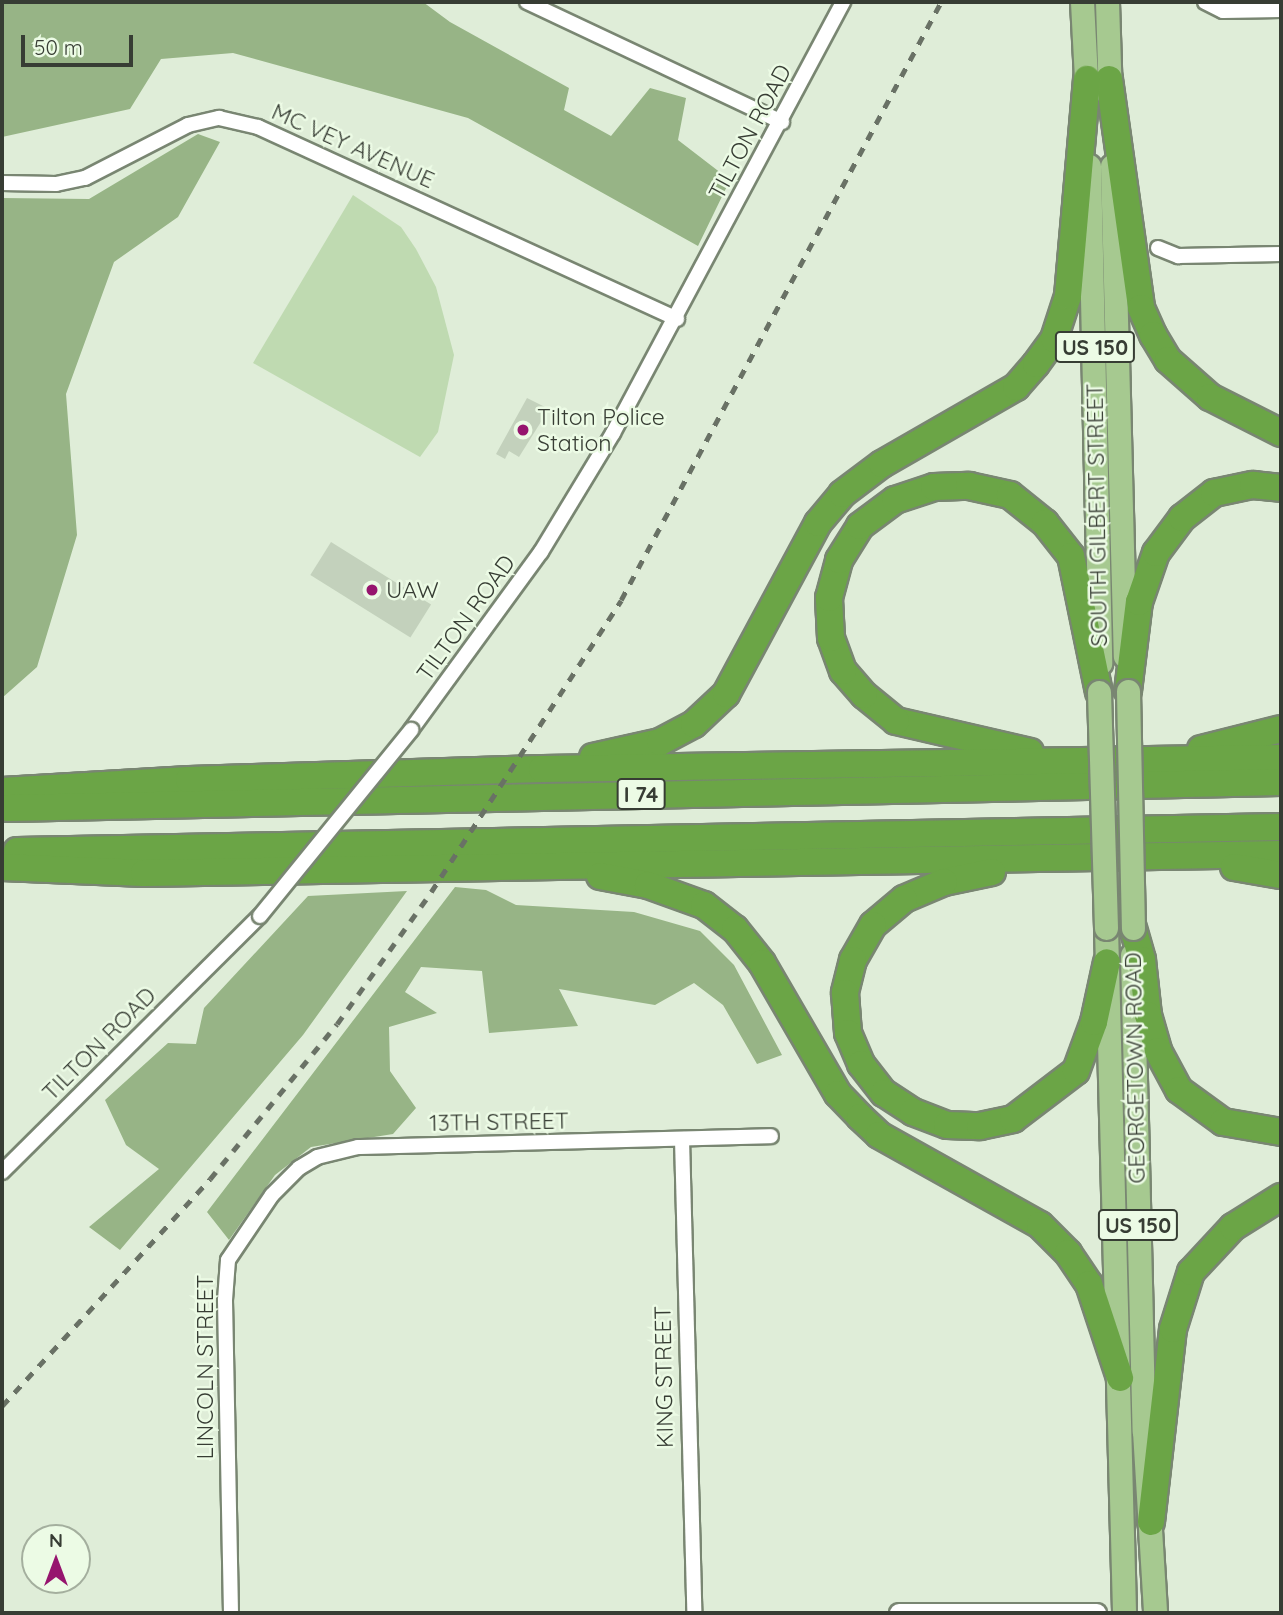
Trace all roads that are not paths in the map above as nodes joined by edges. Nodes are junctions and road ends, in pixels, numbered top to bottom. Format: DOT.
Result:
graph roads {
  1 [pos="527,2"];
  2 [pos="843,2"];
  3 [pos="1082,2"];
  4 [pos="1107,2"];
  5 [pos="1205,2"];
  6 [pos="1281,10"];
  7 [pos="1098,79"];
  8 [pos="782,122"];
  9 [pos="2,183"];
  10 [pos="1158,248"];
  11 [pos="1281,254"];
  12 [pos="677,318"];
  13 [pos="1281,433"];
  14 [pos="1281,488"];
  15 [pos="1128,691"];
  16 [pos="1099,692"];
  17 [pos="1281,729"];
  18 [pos="1281,758"];
  19 [pos="1153,760"];
  20 [pos="1083,763"];
  21 [pos="542,769"];
  22 [pos="1281,782"];
  23 [pos="2,791"];
  24 [pos="2,808"];
  25 [pos="1281,827"];
  26 [pos="2,852"];
  27 [pos="1281,854"];
  28 [pos="1170,856"];
  29 [pos="1052,859"];
  30 [pos="515,866"];
  31 [pos="2,867"];
  32 [pos="1281,875"];
  33 [pos="1133,928"];
  34 [pos="1107,962"];
  35 [pos="1281,1132"];
  36 [pos="771,1136"];
  37 [pos="682,1139"];
  38 [pos="317,1157"];
  39 [pos="2,1171"];
  40 [pos="1281,1197"];
  41 [pos="1120,1378"];
  42 [pos="1151,1522"];
  43 [pos="231,1613"];
  44 [pos="694,1613"];
  45 [pos="899,1613"];
  46 [pos="929,1613"];
  47 [pos="1008,1613"];
  48 [pos="1097,1613"];
  49 [pos="1124,1613"];
  50 [pos="1155,1613"];
  1 -- 8 [label="street"];
  2 -- 8 [label="street, TILTON ROAD"];
  3 -- 7 [label="main road, SOUTH GILBERT STREET / US 150"];
  4 -- 7 [label="main road, SOUTH GILBERT STREET / US 150"];
  5 -- 6 [label="street"];
  7 -- 13 [label="highway"];
  7 -- 15 [label="main road, SOUTH GILBERT STREET / US 150"];
  7 -- 16 [label="main road, SOUTH GILBERT STREET / US 150"];
  7 -- 21 [label="highway"];
  8 -- 12 [label="street, TILTON ROAD"];
  9 -- 12 [label="street, MC VEY AVENUE"];
  10 -- 11 [label="street"];
  12 -- 39 [label="street, TILTON ROAD, bridge"];
  14 -- 15 [label="highway"];
  15 -- 33 [label="main road, GEORGETOWN ROAD / US 150, bridge"];
  16 -- 20 [label="highway"];
  16 -- 34 [label="main road, GEORGETOWN ROAD / US 150, bridge"];
  17 -- 19 [label="highway"];
  18 -- 19 [label="highway"];
  19 -- 20 [label="highway"];
  20 -- 21 [label="highway"];
  21 -- 23 [label="highway"];
  22 -- 24 [label="highway, I 74"];
  25 -- 26 [label="highway, I 74"];
  27 -- 28 [label="highway"];
  28 -- 29 [label="highway"];
  28 -- 32 [label="highway"];
  29 -- 30 [label="highway"];
  29 -- 34 [label="highway"];
  30 -- 31 [label="highway"];
  30 -- 41 [label="highway"];
  33 -- 35 [label="highway"];
  33 -- 42 [label="main road, GEORGETOWN ROAD / US 150"];
  34 -- 41 [label="main road, GEORGETOWN ROAD / US 150"];
  36 -- 37 [label="street, 13TH STREET"];
  37 -- 38 [label="street, 13TH STREET"];
  37 -- 44 [label="street, KING STREET"];
  38 -- 43 [label="street, LINCOLN STREET"];
  40 -- 42 [label="highway"];
  41 -- 49 [label="main road, GEORGETOWN ROAD / US 150"];
  42 -- 50 [label="main road, GEORGETOWN ROAD / US 150"];
  45 -- 46 [label="street"];
  46 -- 47 [label="street"];
  47 -- 48 [label="street"];
}
